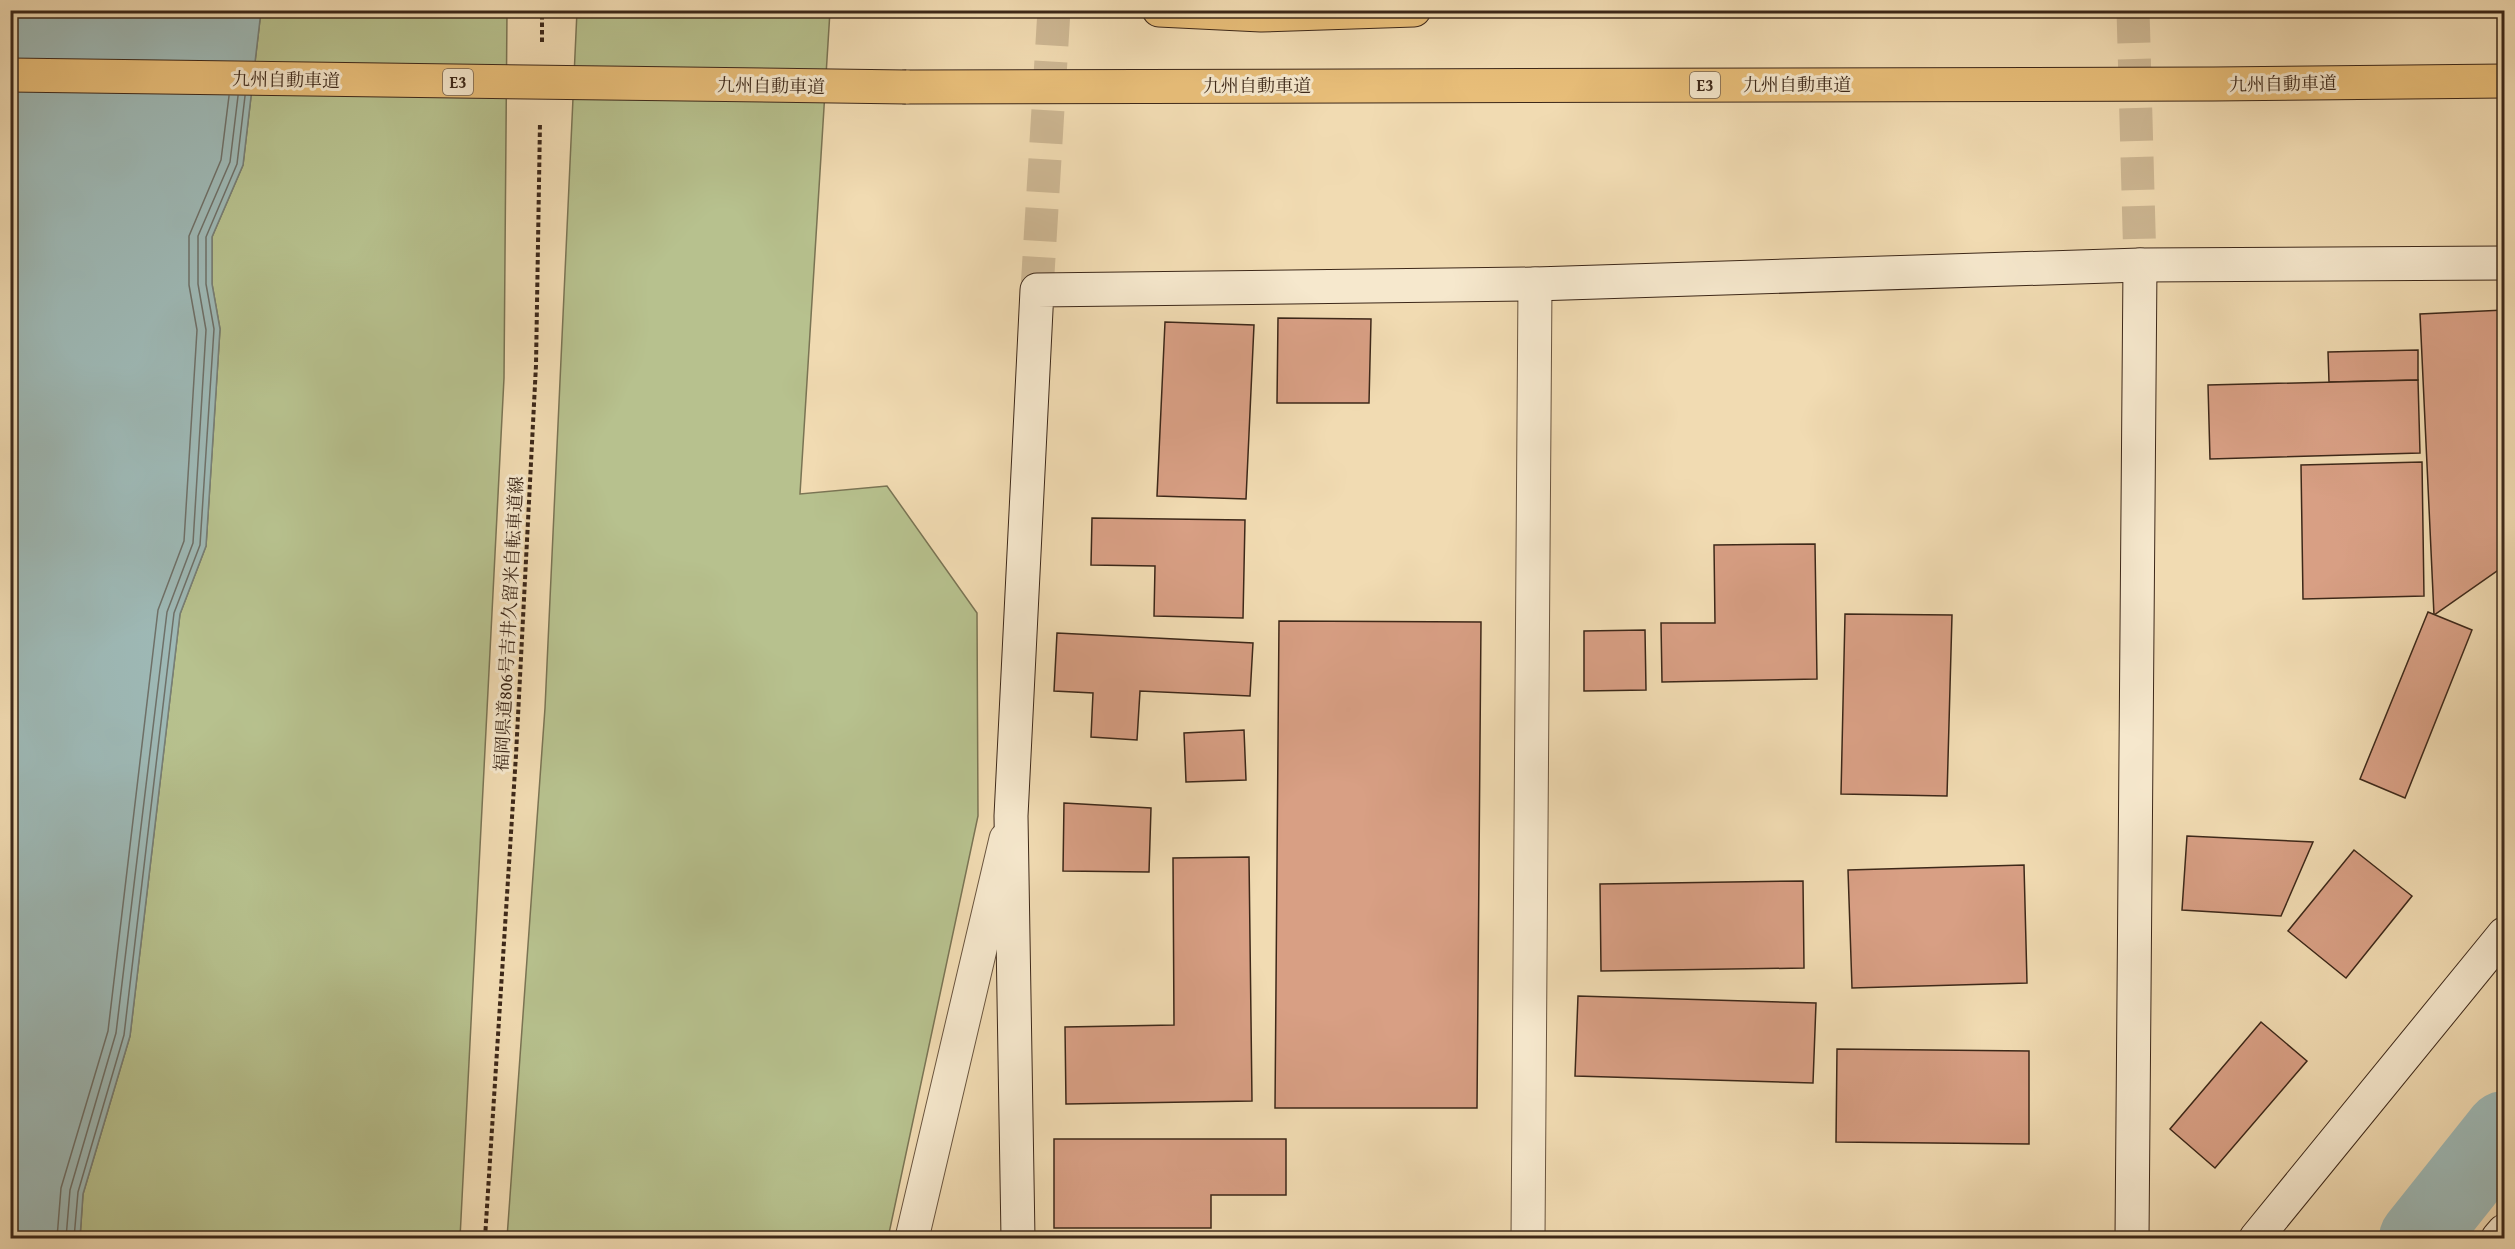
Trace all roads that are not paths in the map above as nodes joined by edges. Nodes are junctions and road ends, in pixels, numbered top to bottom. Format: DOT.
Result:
graph roads {
  1 [pos="1159,10"];
  2 [pos="1414,10"];
  3 [pos="10,75"];
  4 [pos="2505,81"];
  5 [pos="2505,263"];
  6 [pos="2140,265"];
  7 [pos="1535,284"];
  8 [pos="1011,816"];
  9 [pos="2505,934"];
  10 [pos="2505,1231"];
  11 [pos="912,1239"];
  12 [pos="1018,1239"];
  13 [pos="1528,1239"];
  14 [pos="2132,1239"];
  15 [pos="2256,1239"];
  16 [pos="2498,1239"];
  1 -- 2 [label="highway"];
  3 -- 4 [label="highway, 九州自動車道 / E3, bridge"];
  5 -- 6 [label="street"];
  6 -- 7 [label="street"];
  6 -- 14 [label="street"];
  7 -- 8 [label="street"];
  7 -- 13 [label="street"];
  8 -- 11 [label="street"];
  8 -- 12 [label="street"];
  9 -- 15 [label="street"];
  10 -- 16 [label="street"];
}
